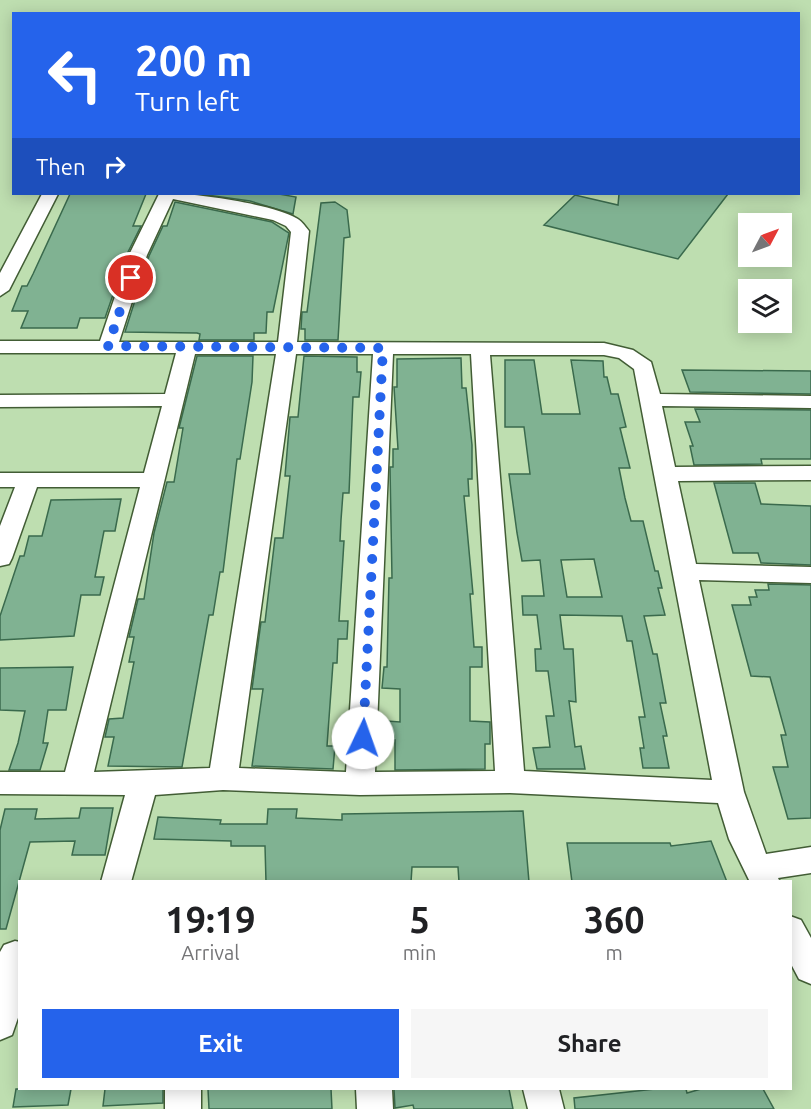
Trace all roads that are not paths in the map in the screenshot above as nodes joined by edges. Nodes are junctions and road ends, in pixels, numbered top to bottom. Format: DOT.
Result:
graph roads {
  1 [pos="49,195"];
  2 [pos="168,195"];
  3 [pos="173,195"];
  4 [pos="0,290"];
  5 [pos="108,346"];
  6 [pos="287,346"];
  7 [pos="0,347"];
  8 [pos="187,348"];
  9 [pos="383,348"];
  10 [pos="480,348"];
  11 [pos="174,400"];
  12 [pos="650,400"];
  13 [pos="0,401"];
  14 [pos="811,402"];
  15 [pos="811,473"];
  16 [pos="666,474"];
  17 [pos="0,480"];
  18 [pos="28,480"];
  19 [pos="154,480"];
  20 [pos="0,558"];
  21 [pos="684,572"];
  22 [pos="811,575"];
  23 [pos="224,779"];
  24 [pos="77,782"];
  25 [pos="510,782"];
  26 [pos="0,783"];
  27 [pos="143,784"];
  28 [pos="360,784"];
  29 [pos="729,792"];
  30 [pos="811,860"];
  31 [pos="761,875"];
  32 [pos="117,880"];
  33 [pos="792,934"];
  34 [pos="12,955"];
  35 [pos="811,969"];
  36 [pos="0,1024"];
  37 [pos="183,1090"];
  38 [pos="374,1090"];
  39 [pos="542,1090"];
  40 [pos="183,1109"];
  41 [pos="375,1109"];
  42 [pos="546,1109"];
  1 -- 4 [label="street"];
  2 -- 5 [label="street"];
  3 -- 6 [label="street"];
  5 -- 7 [label="street"];
  5 -- 8 [label="street"];
  6 -- 8 [label="street"];
  6 -- 9 [label="street"];
  6 -- 23 [label="street"];
  8 -- 11 [label="street"];
  9 -- 10 [label="street"];
  9 -- 28 [label="street"];
  10 -- 12 [label="street"];
  10 -- 25 [label="street"];
  11 -- 13 [label="street"];
  11 -- 19 [label="street"];
  12 -- 14 [label="street"];
  12 -- 16 [label="street"];
  15 -- 16 [label="street"];
  16 -- 21 [label="street"];
  17 -- 18 [label="street"];
  18 -- 19 [label="street"];
  18 -- 20 [label="street"];
  19 -- 24 [label="street"];
  21 -- 22 [label="street"];
  21 -- 29 [label="street"];
  23 -- 27 [label="street"];
  23 -- 28 [label="street"];
  24 -- 26 [label="street"];
  24 -- 27 [label="street"];
  25 -- 28 [label="street"];
  25 -- 29 [label="street"];
  27 -- 32 [label="street"];
  29 -- 31 [label="street"];
  30 -- 31 [label="street"];
  33 -- 35 [label="street"];
  34 -- 36 [label="street"];
  37 -- 40 [label="street"];
  38 -- 41 [label="street"];
  39 -- 42 [label="street"];
}
